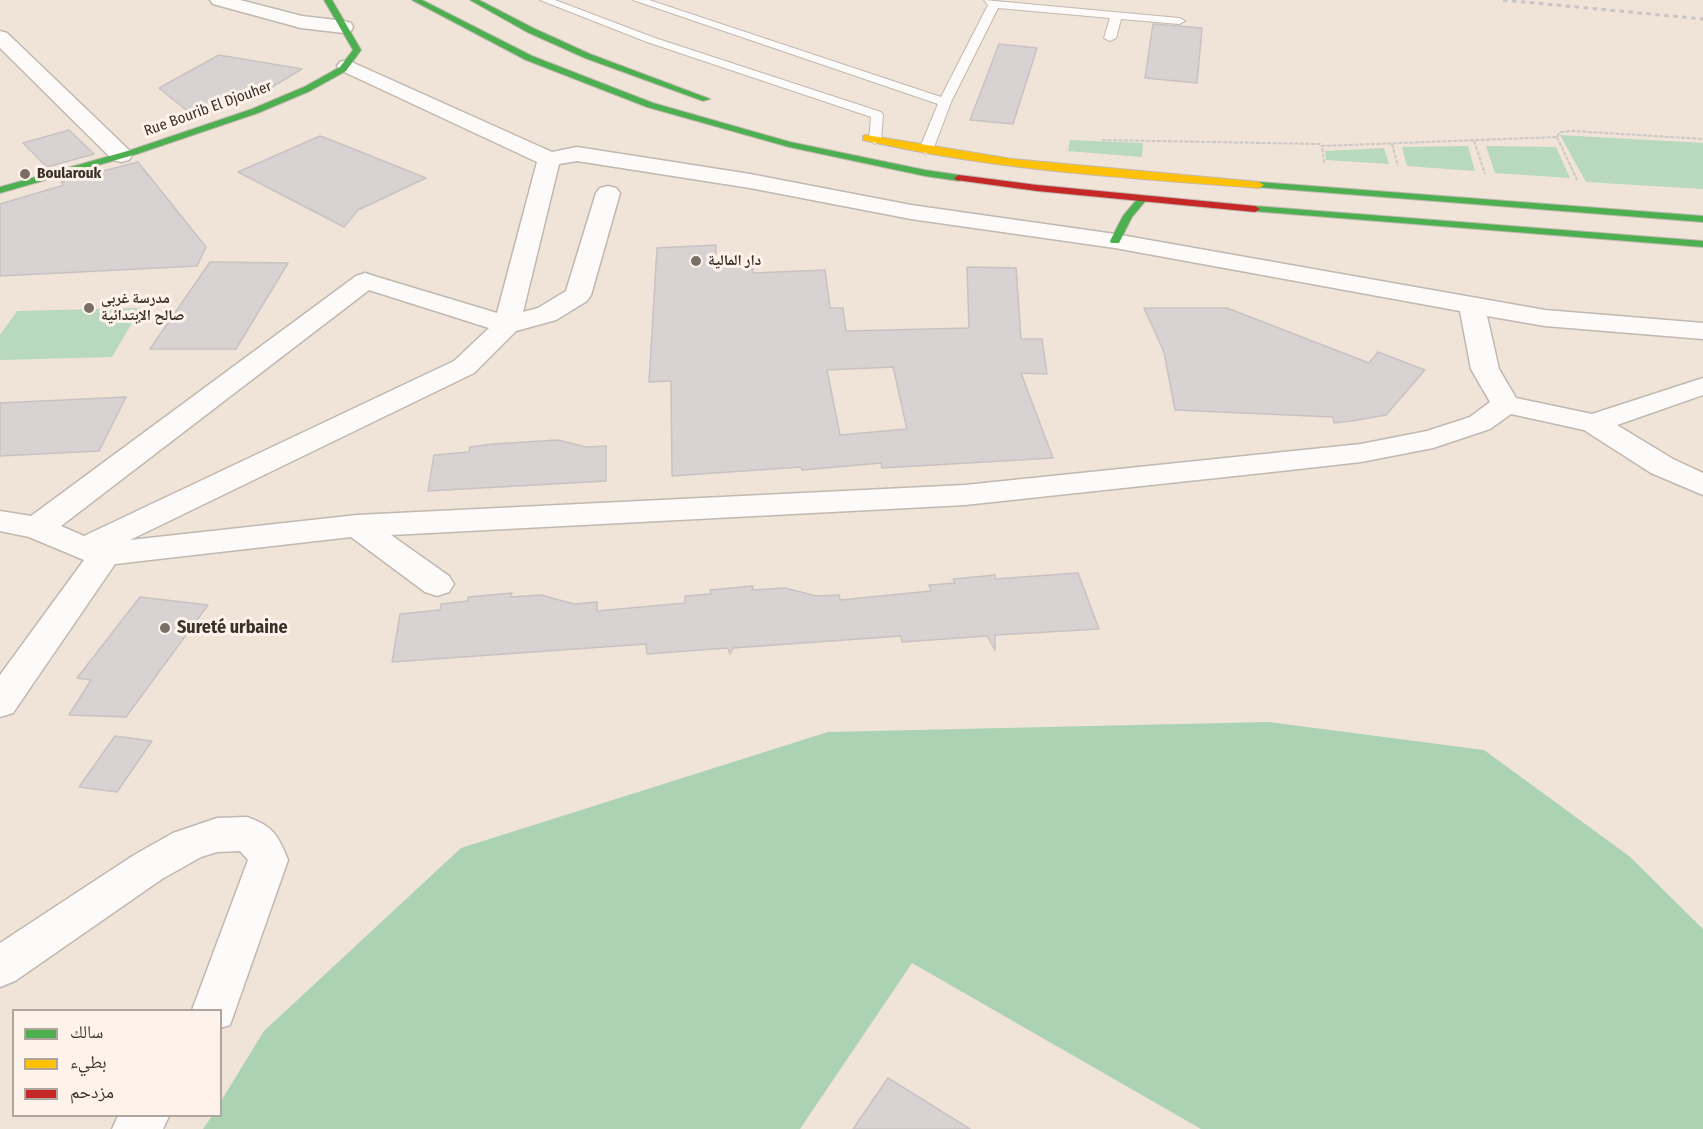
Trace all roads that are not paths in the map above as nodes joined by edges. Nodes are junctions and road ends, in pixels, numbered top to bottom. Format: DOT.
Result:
graph roads {
  1 [pos="219,0"];
  2 [pos="328,0"];
  3 [pos="416,0"];
  4 [pos="474,0"];
  5 [pos="545,0"];
  6 [pos="638,0"];
  7 [pos="992,2"];
  8 [pos="1116,15"];
  9 [pos="1179,21"];
  10 [pos="344,27"];
  11 [pos="0,38"];
  12 [pos="1110,38"];
  13 [pos="24,60"];
  14 [pos="0,66"];
  15 [pos="347,66"];
  16 [pos="716,102"];
  17 [pos="945,102"];
  18 [pos="856,136"];
  19 [pos="875,141"];
  20 [pos="926,150"];
  21 [pos="121,155"];
  22 [pos="549,159"];
  23 [pos="0,190"];
  24 [pos="608,193"];
  25 [pos="1142,199"];
  26 [pos="1703,219"];
  27 [pos="1115,241"];
  28 [pos="1703,244"];
  29 [pos="1472,305"];
  30 [pos="507,325"];
  31 [pos="1703,332"];
  32 [pos="1703,386"];
  33 [pos="1506,404"];
  34 [pos="1594,423"];
  35 [pos="1703,485"];
  36 [pos="0,521"];
  37 [pos="357,526"];
  38 [pos="37,528"];
  39 [pos="95,552"];
  40 [pos="437,584"];
  41 [pos="0,704"];
  42 [pos="0,967"];
  43 [pos="215,1009"];
  1 -- 10 [label="street"];
  2 -- 10 [label="main road"];
  3 -- 25 [label="main road"];
  4 -- 16 [label="main road"];
  5 -- 19 [label="lane"];
  6 -- 17 [label="lane"];
  7 -- 8 [label="lane"];
  7 -- 17 [label="lane"];
  8 -- 9 [label="lane"];
  8 -- 12 [label="lane"];
  10 -- 15 [label="main road"];
  11 -- 13 [label="street"];
  13 -- 14 [label="street"];
  13 -- 21 [label="street"];
  15 -- 21 [label="main road, Rue Bourib El Djouher"];
  15 -- 22 [label="street"];
  17 -- 20 [label="lane"];
  18 -- 19 [label="main road"];
  19 -- 20 [label="main road"];
  20 -- 26 [label="main road"];
  21 -- 23 [label="main road, Rue Bourib El Djouher"];
  22 -- 27 [label="street"];
  22 -- 30 [label="street"];
  24 -- 30 [label="street"];
  25 -- 27 [label="main road"];
  25 -- 28 [label="main road"];
  27 -- 29 [label="street"];
  29 -- 31 [label="street"];
  29 -- 33 [label="street"];
  30 -- 38 [label="street"];
  30 -- 39 [label="street"];
  32 -- 34 [label="street"];
  33 -- 34 [label="street"];
  33 -- 37 [label="street"];
  34 -- 35 [label="street"];
  36 -- 38 [label="street"];
  37 -- 39 [label="street"];
  37 -- 40 [label="street"];
  38 -- 39 [label="street"];
  39 -- 41 [label="street"];
  42 -- 43 [label="street"];
}
